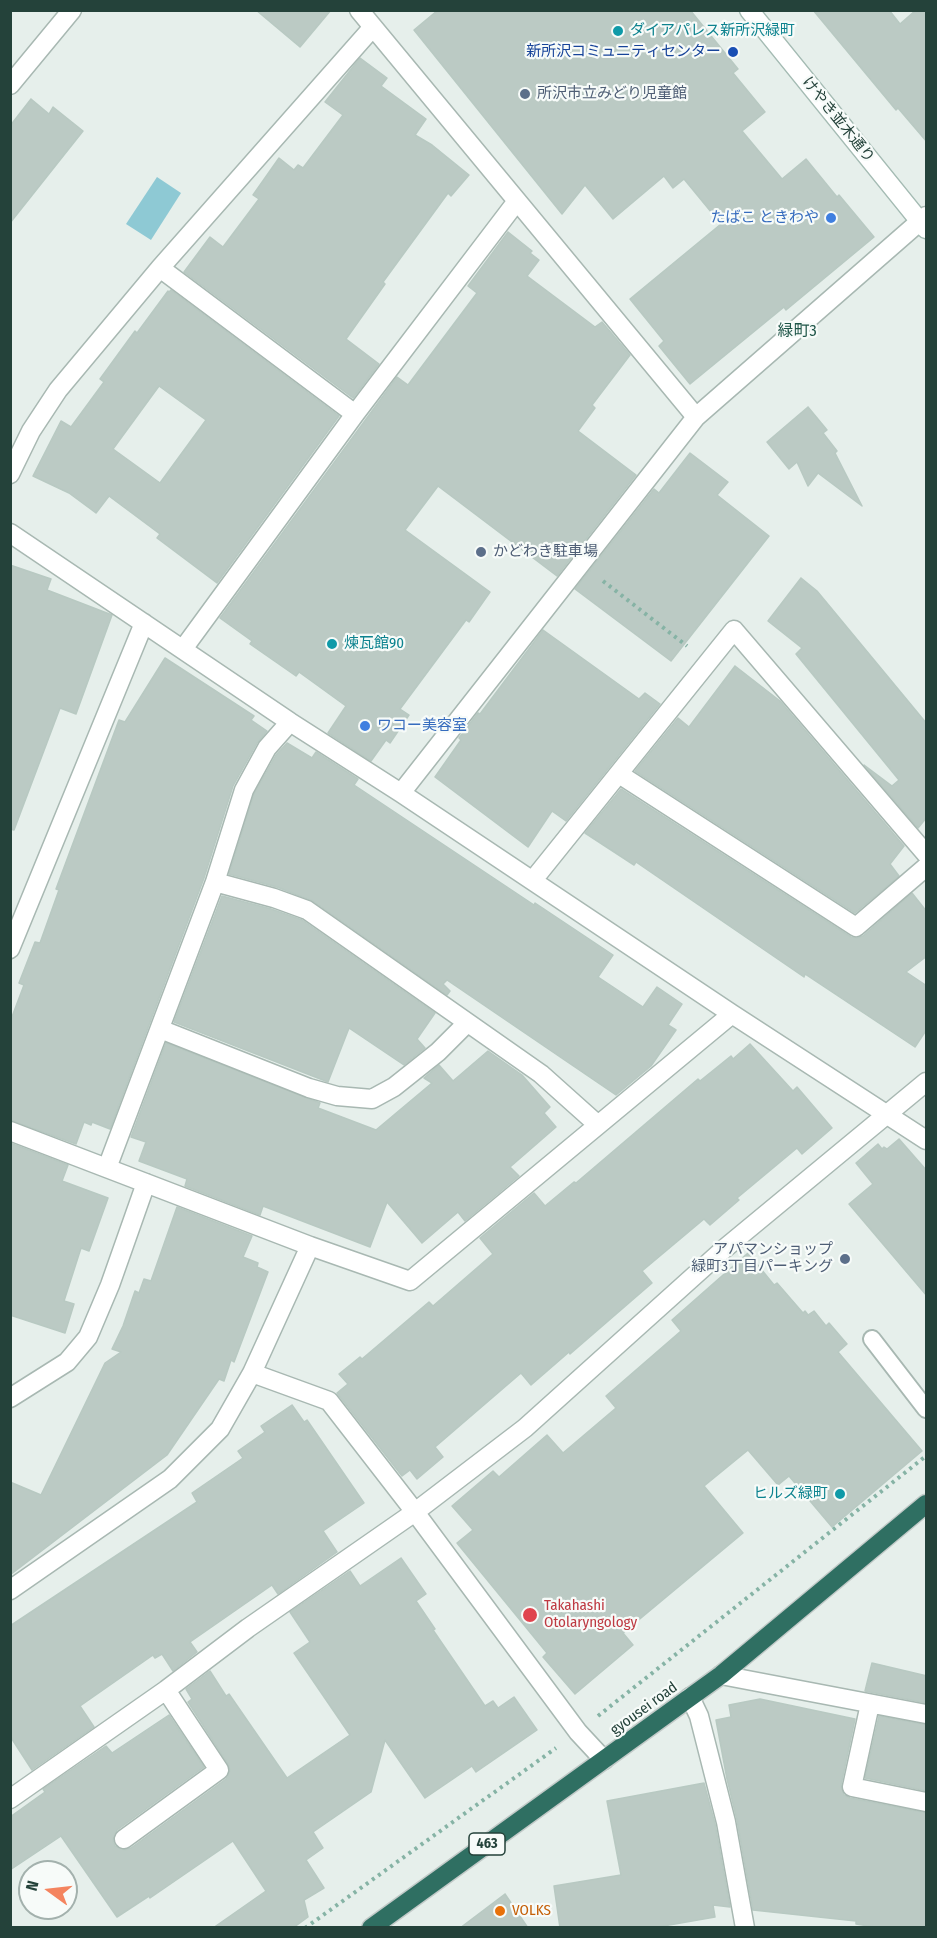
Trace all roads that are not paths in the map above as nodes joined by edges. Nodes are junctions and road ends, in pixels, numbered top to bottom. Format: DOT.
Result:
graph roads {
  1 [pos="72,10"];
  2 [pos="359,10"];
  3 [pos="749,10"];
  4 [pos="373,27"];
  5 [pos="10,85"];
  6 [pos="517,201"];
  7 [pos="924,222"];
  8 [pos="160,268"];
  9 [pos="355,414"];
  10 [pos="701,417"];
  11 [pos="10,474"];
  12 [pos="10,533"];
  13 [pos="144,623"];
  14 [pos="183,649"];
  15 [pos="290,722"];
  16 [pos="619,774"];
  17 [pos="401,793"];
  18 [pos="927,854"];
  19 [pos="927,867"];
  20 [pos="533,880"];
  21 [pos="215,882"];
  22 [pos="10,950"];
  23 [pos="732,1014"];
  24 [pos="466,1024"];
  25 [pos="160,1029"];
  26 [pos="927,1082"];
  27 [pos="888,1115"];
  28 [pos="598,1125"];
  29 [pos="10,1131"];
  30 [pos="927,1140"];
  31 [pos="108,1168"];
  32 [pos="146,1183"];
  33 [pos="310,1246"];
  34 [pos="872,1339"];
  35 [pos="252,1373"];
  36 [pos="10,1398"];
  37 [pos="927,1409"];
  38 [pos="927,1504"];
  39 [pos="415,1512"];
  40 [pos="10,1590"];
  41 [pos="721,1675"];
  42 [pos="166,1690"];
  43 [pos="690,1697"];
  44 [pos="870,1704"];
  45 [pos="927,1714"];
  46 [pos="604,1760"];
  47 [pos="10,1799"];
  48 [pos="927,1802"];
  49 [pos="124,1839"];
  50 [pos="745,1927"];
  51 [pos="371,1928"];
  52 [pos="751,1928"];
  1 -- 5 [label="street"];
  2 -- 4 [label="street"];
  3 -- 7 [label="street, けやき並木通り"];
  4 -- 6 [label="street"];
  4 -- 8 [label="street"];
  6 -- 9 [label="street"];
  6 -- 10 [label="street"];
  7 -- 10 [label="street"];
  8 -- 9 [label="street"];
  8 -- 11 [label="street"];
  9 -- 14 [label="street"];
  10 -- 17 [label="street"];
  12 -- 13 [label="street"];
  13 -- 14 [label="street"];
  13 -- 22 [label="street"];
  14 -- 15 [label="street"];
  15 -- 17 [label="street"];
  15 -- 21 [label="street"];
  16 -- 18 [label="street"];
  16 -- 19 [label="street"];
  16 -- 20 [label="street"];
  17 -- 20 [label="street"];
  20 -- 23 [label="street"];
  21 -- 24 [label="street"];
  21 -- 25 [label="street"];
  23 -- 27 [label="street"];
  23 -- 28 [label="street"];
  24 -- 25 [label="street"];
  24 -- 28 [label="street"];
  25 -- 31 [label="street"];
  26 -- 27 [label="street"];
  27 -- 30 [label="street"];
  27 -- 39 [label="street"];
  28 -- 33 [label="street"];
  29 -- 31 [label="street"];
  31 -- 32 [label="street"];
  32 -- 33 [label="street"];
  32 -- 36 [label="street"];
  33 -- 35 [label="street"];
  34 -- 37 [label="lane"];
  35 -- 39 [label="street"];
  35 -- 40 [label="street"];
  38 -- 41 [label="highway, gyousei road / 463"];
  39 -- 42 [label="street"];
  39 -- 46 [label="street"];
  41 -- 43 [label="highway, gyousei road / 463"];
  41 -- 44 [label="street"];
  42 -- 47 [label="street"];
  42 -- 49 [label="street"];
  43 -- 46 [label="highway, gyousei road / 463"];
  43 -- 50 [label="street"];
  44 -- 45 [label="street"];
  44 -- 48 [label="street"];
  46 -- 51 [label="highway, gyousei road / 463"];
  50 -- 52 [label="street"];
}
